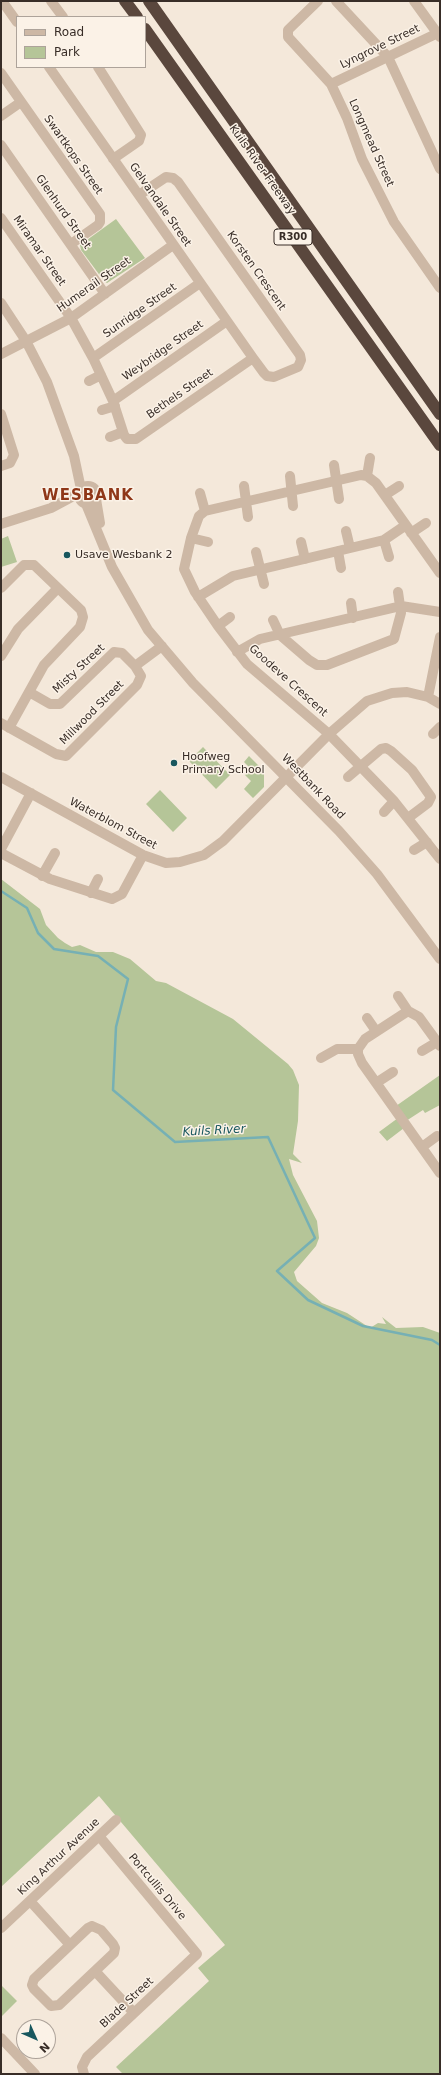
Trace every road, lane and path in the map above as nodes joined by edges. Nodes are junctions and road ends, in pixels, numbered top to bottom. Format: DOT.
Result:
graph roads {
  1 [pos="2,1"];
  2 [pos="51,1"];
  3 [pos="125,1"];
  4 [pos="149,1"];
  5 [pos="318,1"];
  6 [pos="336,1"];
  7 [pos="414,1"];
  8 [pos="62,16"];
  9 [pos="136,16"];
  10 [pos="16,21"];
  11 [pos="146,30"];
  12 [pos="439,34"];
  13 [pos="388,57"];
  14 [pos="49,68"];
  15 [pos="99,68"];
  16 [pos="1,73"];
  17 [pos="331,84"];
  18 [pos="21,102"];
  19 [pos="1,116"];
  20 [pos="1,145"];
  21 [pos="113,159"];
  22 [pos="440,169"];
  23 [pos="139,195"];
  24 [pos="1,218"];
  25 [pos="71,244"];
  26 [pos="173,245"];
  27 [pos="436,273"];
  28 [pos="200,283"];
  29 [pos="440,288"];
  30 [pos="105,294"];
  31 [pos="1,303"];
  32 [pos="71,318"];
  33 [pos="227,321"];
  34 [pos="26,341"];
  35 [pos="1,354"];
  36 [pos="93,358"];
  37 [pos="253,358"];
  38 [pos="101,375"];
  39 [pos="89,380"];
  40 [pos="114,404"];
  41 [pos="102,410"];
  42 [pos="1,414"];
  43 [pos="440,414"];
  44 [pos="123,432"];
  45 [pos="110,436"];
  46 [pos="440,445"];
  47 [pos="370,458"];
  48 [pos="334,465"];
  49 [pos="1,466"];
  50 [pos="290,476"];
  51 [pos="367,476"];
  52 [pos="337,480"];
  53 [pos="244,486"];
  54 [pos="399,486"];
  55 [pos="292,491"];
  56 [pos="200,493"];
  57 [pos="84,495"];
  58 [pos="385,495"];
  59 [pos="96,499"];
  60 [pos="339,499"];
  61 [pos="246,502"];
  62 [pos="294,506"];
  63 [pos="205,511"];
  64 [pos="248,517"];
  65 [pos="426,523"];
  66 [pos="1,524"];
  67 [pos="409,529"];
  68 [pos="346,531"];
  69 [pos="191,538"];
  70 [pos="384,540"];
  71 [pos="208,542"];
  72 [pos="301,542"];
  73 [pos="350,548"];
  74 [pos="338,551"];
  75 [pos="256,552"];
  76 [pos="389,556"];
  77 [pos="305,559"];
  78 [pos="341,568"];
  79 [pos="261,569"];
  80 [pos="439,571"];
  81 [pos="264,584"];
  82 [pos="1,588"];
  83 [pos="58,588"];
  84 [pos="398,592"];
  85 [pos="198,597"];
  86 [pos="351,603"];
  87 [pos="401,606"];
  88 [pos="440,612"];
  89 [pos="230,617"];
  90 [pos="354,618"];
  91 [pos="273,620"];
  92 [pos="218,626"];
  93 [pos="280,635"];
  94 [pos="440,637"];
  95 [pos="160,644"];
  96 [pos="237,652"];
  97 [pos="1,656"];
  98 [pos="135,666"];
  99 [pos="28,692"];
  100 [pos="428,697"];
  101 [pos="440,704"];
  102 [pos="5,726"];
  103 [pos="329,734"];
  104 [pos="359,766"];
  105 [pos="286,776"];
  106 [pos="348,776"];
  107 [pos="1,777"];
  108 [pos="31,793"];
  109 [pos="394,801"];
  110 [pos="384,812"];
  111 [pos="408,818"];
  112 [pos="427,842"];
  113 [pos="1,848"];
  114 [pos="414,850"];
  115 [pos="1,853"];
  116 [pos="55,853"];
  117 [pos="438,854"];
  118 [pos="143,855"];
  119 [pos="42,876"];
  120 [pos="98,879"];
  121 [pos="91,892"];
  122 [pos="440,959"];
  123 [pos="398,996"];
  124 [pos="408,1011"];
  125 [pos="367,1018"];
  126 [pos="376,1031"];
  127 [pos="438,1044"];
  128 [pos="358,1049"];
  129 [pos="422,1051"];
  130 [pos="321,1058"];
  131 [pos="393,1072"];
  132 [pos="376,1083"];
  133 [pos="437,1136"];
  134 [pos="422,1147"];
  135 [pos="440,1173"];
  136 [pos="116,1820"];
  137 [pos="99,1836"];
  138 [pos="30,1901"];
  139 [pos="1,1928"];
  140 [pos="70,1945"];
  141 [pos="197,1954"];
  142 [pos="95,1971"];
  143 [pos="134,2013"];
  144 [pos="1,2038"];
  145 [pos="35,2074"];
  146 [pos="84,2074"];
  1 -- 10 [label="street"];
  2 -- 8 [label="street"];
  3 -- 9 [label="highway"];
  4 -- 43 [label="highway, Kuils River Freeway / R300"];
  5 -- 17 [label="street, Longmead Street"];
  6 -- 13 [label="street"];
  7 -- 12 [label="street"];
  11 -- 46 [label="highway, Kuils River Freeway / R300"];
  12 -- 13 [label="street, Lyngrove Street"];
  13 -- 17 [label="street, Lyngrove Street"];
  13 -- 22 [label="street"];
  14 -- 21 [label="street, Gelvandale Street"];
  15 -- 21 [label="street"];
  16 -- 18 [label="street, Swartkops Street"];
  17 -- 27 [label="street, Longmead Street"];
  18 -- 19 [label="street"];
  18 -- 25 [label="street, Swartkops Street"];
  20 -- 25 [label="street, Glenhurd Street"];
  21 -- 23 [label="street, Gelvandale Street"];
  23 -- 26 [label="street, Gelvandale Street"];
  23 -- 37 [label="street, Korsten Crescent"];
  24 -- 32 [label="street, Miramar Street"];
  25 -- 30 [label="street, Glenhurd Street"];
  26 -- 28 [label="street, Gelvandale Street"];
  26 -- 30 [label="street, Humerail Street"];
  27 -- 29 [label="street, Longmead Street"];
  28 -- 33 [label="street, Gelvandale Street"];
  28 -- 36 [label="street, Sunridge Street"];
  30 -- 32 [label="street, Humerail Street"];
  31 -- 34 [label="street"];
  32 -- 34 [label="street, Humerail Street"];
  32 -- 36 [label="street"];
  33 -- 37 [label="street, Gelvandale Street"];
  33 -- 40 [label="street, Weybridge Street"];
  34 -- 35 [label="street, Humerail Street"];
  34 -- 57 [label="street"];
  36 -- 38 [label="street"];
  37 -- 44 [label="street, Bethels Street"];
  38 -- 39 [label="street"];
  38 -- 40 [label="street"];
  40 -- 41 [label="street"];
  40 -- 44 [label="street"];
  42 -- 49 [label="street"];
  44 -- 45 [label="street"];
  47 -- 51 [label="street"];
  48 -- 52 [label="street"];
  50 -- 55 [label="street"];
  51 -- 52 [label="street"];
  51 -- 58 [label="street"];
  52 -- 55 [label="street"];
  52 -- 60 [label="street"];
  53 -- 61 [label="street"];
  54 -- 58 [label="street"];
  55 -- 61 [label="street"];
  55 -- 62 [label="street"];
  56 -- 63 [label="street"];
  57 -- 59 [label="street"];
  57 -- 59 [label="street, Westbank Road"];
  57 -- 66 [label="street"];
  57 -- 95 [label="street, Westbank Road"];
  58 -- 67 [label="street"];
  59 -- 95 [label="street, Westbank Road"];
  61 -- 63 [label="street"];
  61 -- 64 [label="street"];
  63 -- 69 [label="street, Goodeve Crescent"];
  65 -- 67 [label="street"];
  67 -- 70 [label="street"];
  67 -- 80 [label="street"];
  68 -- 73 [label="street"];
  69 -- 71 [label="street"];
  69 -- 85 [label="street, Goodeve Crescent"];
  70 -- 73 [label="street"];
  70 -- 76 [label="street"];
  72 -- 77 [label="street"];
  73 -- 74 [label="street"];
  74 -- 77 [label="street"];
  74 -- 78 [label="street"];
  75 -- 79 [label="street"];
  77 -- 79 [label="street"];
  79 -- 81 [label="street"];
  79 -- 85 [label="street"];
  82 -- 83 [label="street"];
  83 -- 97 [label="street"];
  83 -- 99 [label="street"];
  84 -- 87 [label="street"];
  85 -- 92 [label="street, Goodeve Crescent"];
  86 -- 90 [label="street"];
  87 -- 88 [label="street"];
  87 -- 90 [label="street"];
  87 -- 93 [label="street"];
  89 -- 92 [label="street"];
  90 -- 93 [label="street"];
  91 -- 93 [label="street"];
  92 -- 96 [label="street, Goodeve Crescent"];
  93 -- 96 [label="street"];
  94 -- 100 [label="street"];
  95 -- 98 [label="street"];
  95 -- 105 [label="street, Westbank Road"];
  96 -- 103 [label="street, Goodeve Crescent"];
  98 -- 99 [label="street, Misty Street"];
  98 -- 102 [label="street, Millwood Street"];
  99 -- 102 [label="street"];
  100 -- 101 [label="street, Waterblom Street"];
  100 -- 103 [label="street, Waterblom Street"];
  103 -- 104 [label="street, Goodeve Crescent"];
  103 -- 105 [label="street, Waterblom Street"];
  104 -- 106 [label="street"];
  104 -- 109 [label="street, Goodeve Crescent"];
  104 -- 111 [label="street"];
  105 -- 118 [label="street, Waterblom Street"];
  105 -- 122 [label="street, Westbank Road"];
  107 -- 108 [label="street, Waterblom Street"];
  108 -- 113 [label="street"];
  108 -- 118 [label="street, Waterblom Street"];
  109 -- 110 [label="street"];
  109 -- 111 [label="street, Goodeve Crescent"];
  111 -- 112 [label="street, Goodeve Crescent"];
  112 -- 114 [label="street"];
  112 -- 117 [label="street, Goodeve Crescent"];
  115 -- 119 [label="street"];
  116 -- 119 [label="street"];
  118 -- 121 [label="street"];
  119 -- 121 [label="street"];
  120 -- 121 [label="street"];
  123 -- 124 [label="street"];
  124 -- 126 [label="street"];
  124 -- 127 [label="street"];
  125 -- 126 [label="street"];
  126 -- 128 [label="street"];
  127 -- 129 [label="street"];
  128 -- 130 [label="street"];
  128 -- 132 [label="street"];
  131 -- 132 [label="street"];
  132 -- 134 [label="street"];
  133 -- 134 [label="street"];
  134 -- 135 [label="street"];
  136 -- 137 [label="street, King Arthur Avenue"];
  137 -- 138 [label="street, King Arthur Avenue"];
  137 -- 141 [label="street, Portcullis Drive"];
  138 -- 139 [label="street, King Arthur Avenue"];
  138 -- 140 [label="street"];
  140 -- 142 [label="street"];
  140 -- 142 [label="street"];
  141 -- 143 [label="street, Blade Street"];
  142 -- 143 [label="street"];
  143 -- 146 [label="street, Blade Street"];
  144 -- 145 [label="street"];
}
